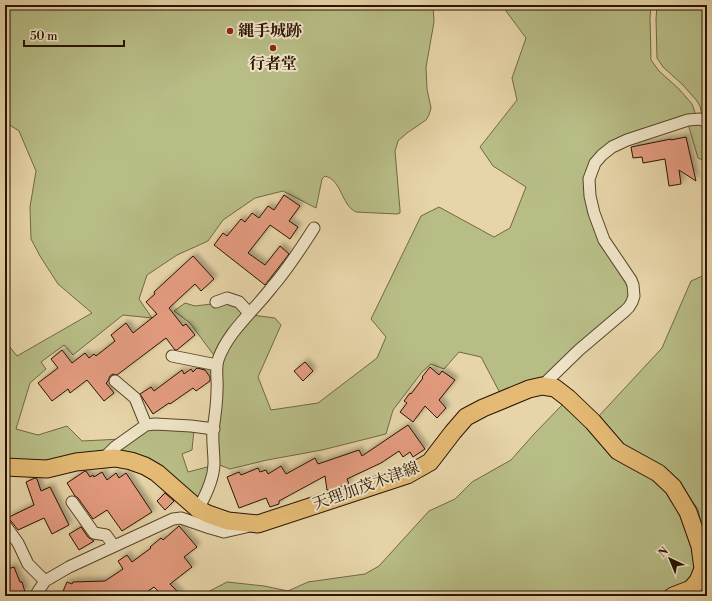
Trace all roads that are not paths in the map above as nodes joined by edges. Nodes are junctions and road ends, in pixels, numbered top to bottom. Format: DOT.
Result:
graph roads {
  1 [pos="707,122"];
  2 [pos="314,228"];
  3 [pos="216,302"];
  4 [pos="250,313"];
  5 [pos="172,356"];
  6 [pos="217,365"];
  7 [pos="115,381"];
  8 [pos="542,386"];
  9 [pos="146,425"];
  10 [pos="214,429"];
  11 [pos="102,460"];
  12 [pos="5,467"];
  13 [pos="72,502"];
  14 [pos="198,509"];
  15 [pos="258,524"];
  16 [pos="5,525"];
  17 [pos="114,546"];
  18 [pos="44,581"];
  19 [pos="35,596"];
  20 [pos="673,596"];
  1 -- 8 [label="street"];
  2 -- 4 [label="street"];
  3 -- 4 [label="street"];
  4 -- 6 [label="street"];
  5 -- 6 [label="street"];
  6 -- 10 [label="street"];
  7 -- 9 [label="street"];
  8 -- 15 [label="main road, 天理加茂木津線"];
  8 -- 20 [label="main road"];
  9 -- 10 [label="street"];
  9 -- 11 [label="street"];
  10 -- 14 [label="street"];
  11 -- 12 [label="main road, 天理加茂木津線"];
  11 -- 14 [label="main road, 天理加茂木津線"];
  13 -- 17 [label="street"];
  14 -- 15 [label="main road, 天理加茂木津線"];
  15 -- 17 [label="street"];
  16 -- 18 [label="street"];
  17 -- 18 [label="street"];
  18 -- 19 [label="street"];
}
